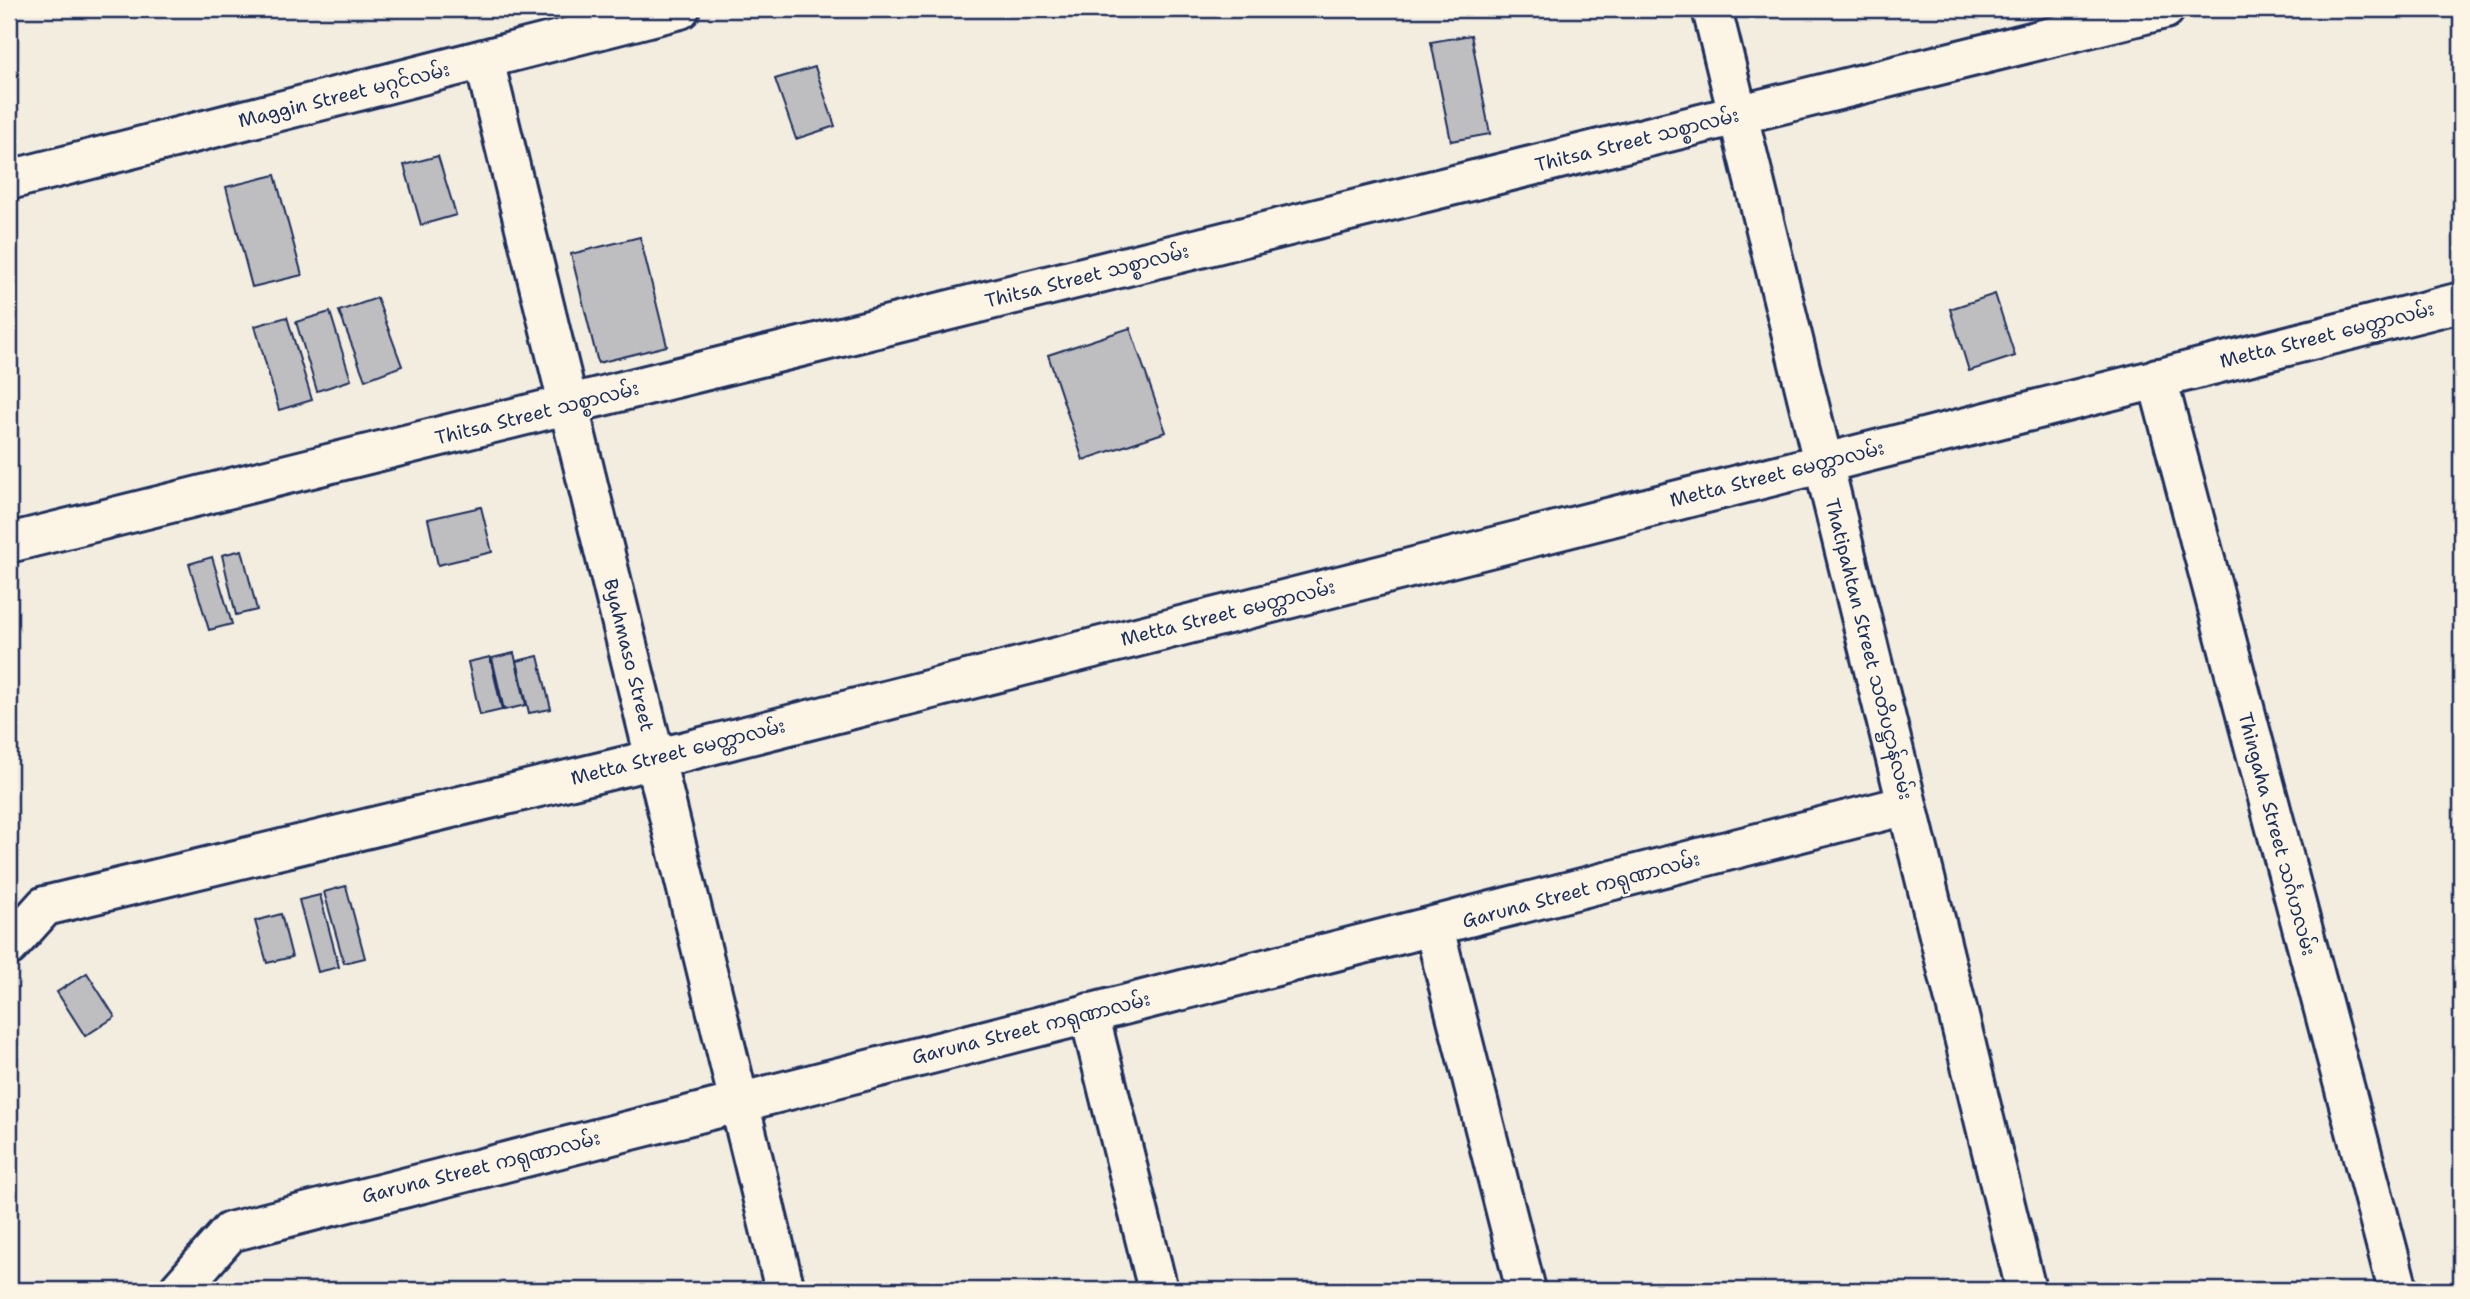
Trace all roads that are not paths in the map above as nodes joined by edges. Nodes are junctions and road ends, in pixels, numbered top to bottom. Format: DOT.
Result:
graph roads {
  1 [pos="680,9"];
  2 [pos="1712,9"];
  3 [pos="2165,9"];
  4 [pos="484,60"];
  5 [pos="1738,115"];
  6 [pos="9,180"];
  7 [pos="2461,302"];
  8 [pos="2157,378"];
  9 [pos="568,405"];
  10 [pos="1823,463"];
  11 [pos="9,543"];
  12 [pos="655,759"];
  13 [pos="1907,805"];
  14 [pos="1434,928"];
  15 [pos="9,946"];
  16 [pos="1089,1013"];
  17 [pos="739,1101"];
  18 [pos="179,1290"];
  19 [pos="785,1290"];
  20 [pos="1158,1290"];
  21 [pos="1526,1290"];
  22 [pos="2026,1290"];
  23 [pos="2398,1290"];
  1 -- 4 [label="street, Maggin Street မဂ္ဂင်လမ်း"];
  2 -- 5 [label="street, Thatipahtan Street သတိပဋ္ဌာန်လမ်း"];
  3 -- 5 [label="street, Thitsa Street သစ္စာလမ်း"];
  4 -- 6 [label="street, Maggin Street မဂ္ဂင်လမ်း"];
  4 -- 9 [label="street, Byahmaso Street"];
  5 -- 9 [label="street, Thitsa Street သစ္စာလမ်း"];
  5 -- 10 [label="street, Thatipahtan Street သတိပဋ္ဌာန်လမ်း"];
  7 -- 8 [label="street, Metta Street မေတ္တာလမ်း"];
  8 -- 10 [label="street, Metta Street မေတ္တာလမ်း"];
  8 -- 23 [label="street, Thingaha Street သင်္ဂဟလမ်း"];
  9 -- 11 [label="street, Thitsa Street သစ္စာလမ်း"];
  9 -- 12 [label="street, Byahmaso Street"];
  10 -- 12 [label="street, Metta Street မေတ္တာလမ်း"];
  10 -- 13 [label="street, Thatipahtan Street သတိပဋ္ဌာန်လမ်း"];
  12 -- 15 [label="street, Metta Street မေတ္တာလမ်း"];
  12 -- 17 [label="street, Byahmaso Street"];
  13 -- 14 [label="street, Garuna Street ကရုဏာလမ်း"];
  13 -- 22 [label="street, Thatipahtan Street သတိပဋ္ဌာန်လမ်း"];
  14 -- 16 [label="street, Garuna Street ကရုဏာလမ်း"];
  14 -- 21 [label="street"];
  16 -- 17 [label="street, Garuna Street ကရုဏာလမ်း"];
  16 -- 20 [label="street"];
  17 -- 18 [label="street, Garuna Street ကရုဏာလမ်း"];
  17 -- 19 [label="street, Byahmaso Street"];
}
